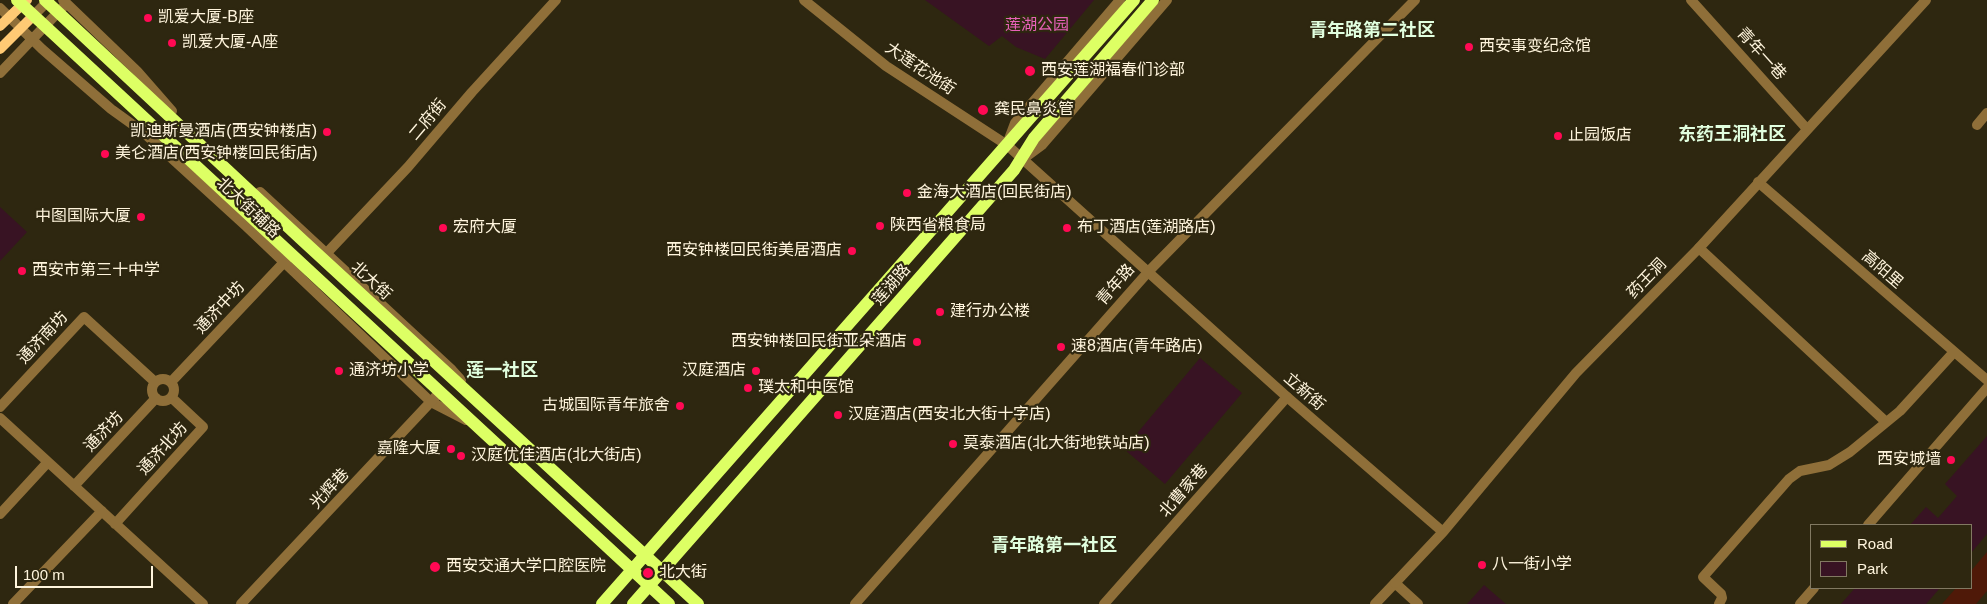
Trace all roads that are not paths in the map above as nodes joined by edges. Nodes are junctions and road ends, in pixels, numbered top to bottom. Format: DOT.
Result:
graph roads {
  1 [pos="5,0"];
  2 [pos="556,0"];
  3 [pos="804,0"];
  4 [pos="1120,0"];
  5 [pos="1134,0"];
  6 [pos="1152,0"];
  7 [pos="1167,0"];
  8 [pos="1415,0"];
  9 [pos="1691,0"];
  10 [pos="1926,0"];
  11 [pos="47,1"];
  12 [pos="22,2"];
  13 [pos="64,4"];
  14 [pos="0,7"];
  15 [pos="33,16"];
  16 [pos="9,17"];
  17 [pos="0,26"];
  18 [pos="44,27"];
  19 [pos="21,28"];
  20 [pos="32,39"];
  21 [pos="0,49"];
  22 [pos="0,74"];
  23 [pos="1987,113"];
  24 [pos="1977,125"];
  25 [pos="1807,129"];
  26 [pos="1007,145"];
  27 [pos="1022,159"];
  28 [pos="1758,182"];
  29 [pos="1699,248"];
  30 [pos="324,256"];
  31 [pos="288,258"];
  32 [pos="1149,271"];
  33 [pos="1954,352"];
  34 [pos="1987,380"];
  35 [pos="155,382"];
  36 [pos="171,382"];
  37 [pos="1987,388"];
  38 [pos="440,392"];
  39 [pos="1287,397"];
  40 [pos="156,398"];
  41 [pos="172,398"];
  42 [pos="430,402"];
  43 [pos="0,407"];
  44 [pos="0,418"];
  45 [pos="1886,422"];
  46 [pos="478,426"];
  47 [pos="48,462"];
  48 [pos="74,486"];
  49 [pos="102,511"];
  50 [pos="0,514"];
  51 [pos="115,524"];
  52 [pos="1869,524"];
  53 [pos="1443,532"];
  54 [pos="646,554"];
  55 [pos="632,570"];
  56 [pos="664,571"];
  57 [pos="1395,583"];
  58 [pos="649,586"];
  59 [pos="1813,589"];
  60 [pos="13,604"];
  61 [pos="203,604"];
  62 [pos="241,604"];
  63 [pos="602,604"];
  64 [pos="634,604"];
  65 [pos="669,604"];
  66 [pos="698,604"];
  67 [pos="855,604"];
  68 [pos="1104,604"];
  69 [pos="1375,604"];
  70 [pos="1418,604"];
  71 [pos="1719,604"];
  72 [pos="1800,604"];
  1 -- 14 [label="street"];
  2 -- 30 [label="street, 二府街"];
  3 -- 26 [label="street, 大莲花池街"];
  4 -- 26 [label="street"];
  5 -- 26 [label="main road, 莲湖路"];
  6 -- 27 [label="main road, 莲湖路"];
  7 -- 27 [label="street"];
  8 -- 32 [label="street, 青年路"];
  9 -- 25 [label="street, 青年一巷"];
  10 -- 25 [label="street, 药王洞"];
  11 -- 13 [label="main road, 北大街"];
  11 -- 15 [label="street"];
  12 -- 15 [label="main road, 北大街"];
  12 -- 16 [label="main road"];
  13 -- 18 [label="street"];
  13 -- 30 [label="main road, 北大街"];
  14 -- 16 [label="street, 北大街辅路"];
  15 -- 18 [label="main road, 北大街"];
  15 -- 19 [label="main road"];
  16 -- 17 [label="main road"];
  16 -- 19 [label="street, 北大街辅路"];
  18 -- 20 [label="street"];
  18 -- 31 [label="main road, 北大街"];
  19 -- 20 [label="street, 北大街辅路"];
  19 -- 21 [label="main road"];
  20 -- 22 [label="street"];
  20 -- 31 [label="street, 北大街辅路"];
  23 -- 24 [label="street"];
  25 -- 28 [label="street, 药王洞"];
  26 -- 27 [label="street, 大莲花池街"];
  26 -- 54 [label="main road, 莲湖路"];
  27 -- 32 [label="street, 立新街"];
  27 -- 56 [label="main road, 莲湖路"];
  28 -- 29 [label="street, 药王洞"];
  28 -- 33 [label="street, 高阳里"];
  29 -- 45 [label="street"];
  29 -- 53 [label="street, 药王洞"];
  30 -- 54 [label="main road, 北大街"];
  31 -- 36 [label="street, 通济中坊"];
  31 -- 38 [label="main road, 北大街"];
  31 -- 42 [label="street, 北大街辅路"];
  32 -- 39 [label="street, 立新街"];
  32 -- 67 [label="street, 青年路"];
  33 -- 34 [label="street, 高阳里"];
  33 -- 45 [label="street"];
  35 -- 36 [label="street"];
  35 -- 40 [label="street"];
  35 -- 43 [label="street, 通济南坊"];
  36 -- 41 [label="street"];
  37 -- 52 [label="street"];
  38 -- 42 [label="street, 光辉巷"];
  38 -- 46 [label="main road, 北大街"];
  39 -- 53 [label="street, 立新街"];
  39 -- 68 [label="street, 北曹家巷"];
  40 -- 41 [label="street"];
  40 -- 48 [label="street, 通济坊"];
  41 -- 51 [label="street, 通济北坊"];
  42 -- 46 [label="street, 北大街辅路"];
  42 -- 62 [label="street, 光辉巷"];
  44 -- 47 [label="street"];
  45 -- 71 [label="street"];
  46 -- 55 [label="main road, 北大街"];
  47 -- 48 [label="street"];
  47 -- 50 [label="street"];
  48 -- 49 [label="street"];
  49 -- 51 [label="street"];
  49 -- 60 [label="street"];
  51 -- 61 [label="street"];
  53 -- 57 [label="street, 药王洞"];
  54 -- 55 [label="main road, 莲湖路"];
  54 -- 56 [label="main road, 北大街"];
  55 -- 58 [label="main road, 北大街"];
  55 -- 63 [label="main road, 莲湖路"];
  56 -- 58 [label="main road, 莲湖路"];
  56 -- 66 [label="main road, 北大街"];
  57 -- 69 [label="street, 药王洞"];
  57 -- 70 [label="street"];
  58 -- 64 [label="main road, 莲湖路"];
  58 -- 65 [label="main road, 北大街"];
  59 -- 72 [label="street"];
}
